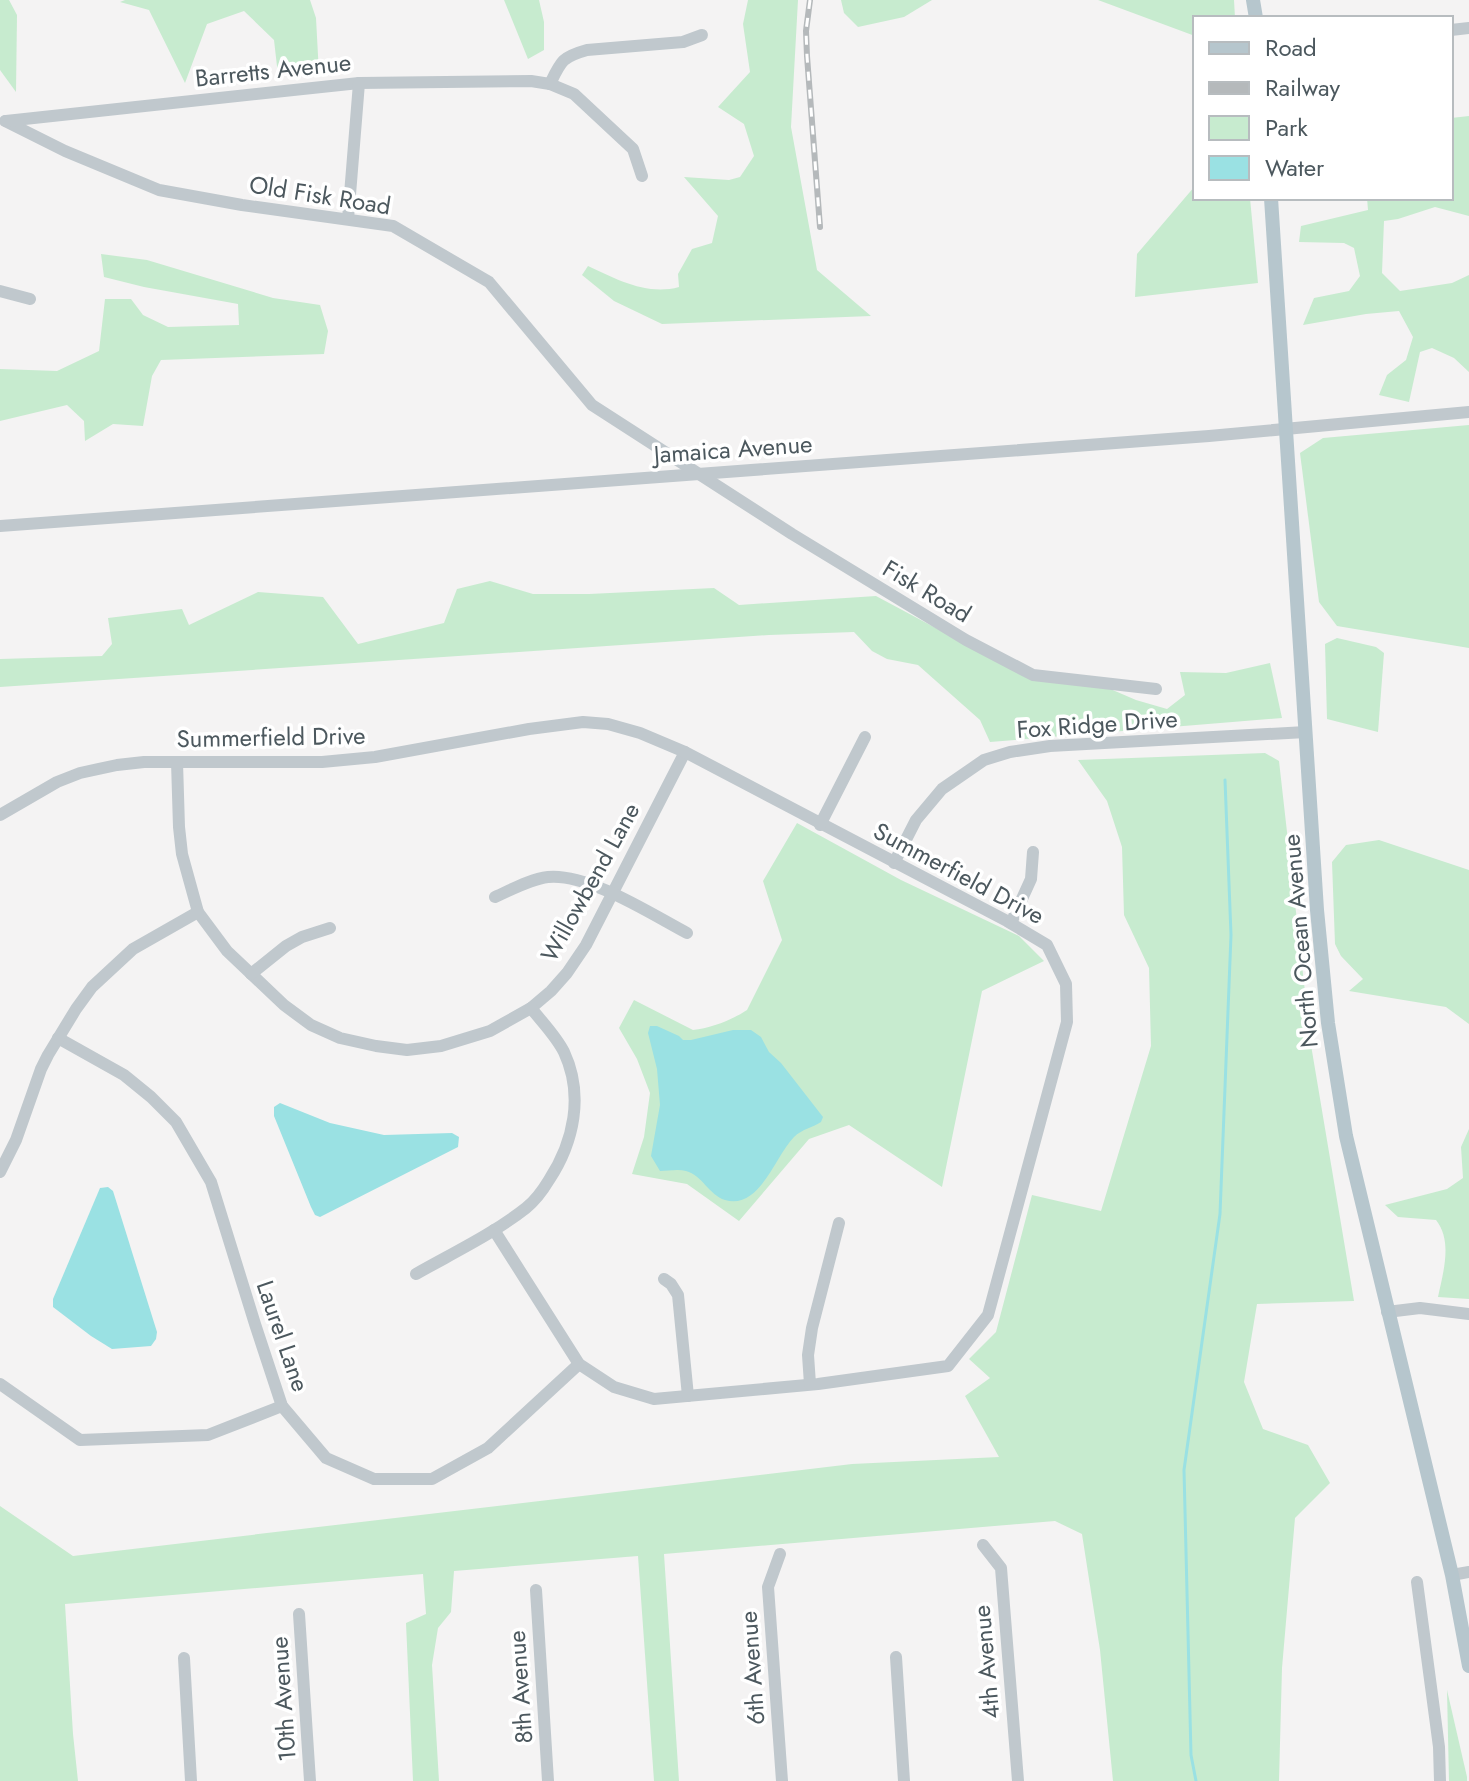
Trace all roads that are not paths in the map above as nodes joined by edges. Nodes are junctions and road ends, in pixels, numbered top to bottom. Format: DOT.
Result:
graph roads {
  1 [pos="702,35"];
  2 [pos="359,83"];
  3 [pos="550,84"];
  4 [pos="2,121"];
  5 [pos="642,176"];
  6 [pos="1271,200"];
  7 [pos="348,219"];
  8 [pos="0,291"];
  9 [pos="30,299"];
  10 [pos="1469,412"];
  11 [pos="1286,428"];
  12 [pos="696,474"];
  13 [pos="0,526"];
  14 [pos="1156,689"];
  15 [pos="1306,732"];
  16 [pos="865,737"];
  17 [pos="685,752"];
  18 [pos="177,762"];
  19 [pos="0,815"];
  20 [pos="820,825"];
  21 [pos="1033,852"];
  22 [pos="894,863"];
  23 [pos="612,894"];
  24 [pos="495,897"];
  25 [pos="198,912"];
  26 [pos="1011,923"];
  27 [pos="330,928"];
  28 [pos="687,933"];
  29 [pos="251,974"];
  30 [pos="531,1008"];
  31 [pos="58,1038"];
  32 [pos="0,1172"];
  33 [pos="839,1223"];
  34 [pos="494,1230"];
  35 [pos="416,1274"];
  36 [pos="664,1279"];
  37 [pos="1387,1312"];
  38 [pos="1469,1314"];
  39 [pos="579,1364"];
  40 [pos="0,1384"];
  41 [pos="810,1384"];
  42 [pos="688,1396"];
  43 [pos="282,1406"];
  44 [pos="983,1545"];
  45 [pos="780,1554"];
  46 [pos="1469,1572"];
  47 [pos="1452,1575"];
  48 [pos="1417,1582"];
  49 [pos="536,1590"];
  50 [pos="299,1614"];
  51 [pos="896,1657"];
  52 [pos="184,1658"];
  53 [pos="1469,1666"];
  54 [pos="191,1781"];
  55 [pos="310,1781"];
  56 [pos="548,1781"];
  57 [pos="782,1781"];
  58 [pos="904,1781"];
  59 [pos="1018,1781"];
  60 [pos="1440,1781"];
  1 -- 3 [label="street"];
  2 -- 3 [label="street, Barretts Avenue"];
  2 -- 4 [label="street, Barretts Avenue"];
  2 -- 7 [label="street"];
  3 -- 5 [label="street, Barretts Avenue"];
  4 -- 7 [label="street, Old Fisk Road"];
  6 -- 11 [label="main road, North Ocean Avenue"];
  7 -- 12 [label="street, Old Fisk Road"];
  8 -- 9 [label="street"];
  10 -- 11 [label="street, Jamaica Avenue"];
  11 -- 12 [label="street, Jamaica Avenue"];
  11 -- 15 [label="main road, North Ocean Avenue"];
  12 -- 13 [label="street, Jamaica Avenue"];
  12 -- 14 [label="street, Fisk Road"];
  15 -- 22 [label="street, Fox Ridge Drive"];
  15 -- 37 [label="main road, North Ocean Avenue"];
  16 -- 20 [label="street"];
  17 -- 18 [label="street, Summerfield Drive"];
  17 -- 20 [label="street, Summerfield Drive"];
  17 -- 23 [label="street, Willowbend Lane"];
  18 -- 19 [label="street, Summerfield Drive"];
  18 -- 25 [label="street, Willowbend Lane"];
  20 -- 22 [label="street, Summerfield Drive"];
  21 -- 26 [label="street"];
  22 -- 26 [label="street, Summerfield Drive"];
  23 -- 24 [label="street"];
  23 -- 28 [label="street"];
  23 -- 30 [label="street, Willowbend Lane"];
  25 -- 29 [label="street, Willowbend Lane"];
  25 -- 31 [label="street"];
  26 -- 41 [label="street, Summerfield Drive"];
  27 -- 29 [label="street"];
  29 -- 30 [label="street, Willowbend Lane"];
  30 -- 34 [label="street"];
  31 -- 32 [label="street"];
  31 -- 43 [label="street, Laurel Lane"];
  33 -- 41 [label="street"];
  34 -- 35 [label="street"];
  34 -- 39 [label="street, Summerfield Drive"];
  36 -- 42 [label="street"];
  37 -- 38 [label="street"];
  37 -- 47 [label="main road, North Ocean Avenue"];
  39 -- 42 [label="street, Summerfield Drive"];
  39 -- 43 [label="street, Laurel Lane"];
  40 -- 43 [label="street"];
  41 -- 42 [label="street, Summerfield Drive"];
  44 -- 59 [label="street, 4th Avenue"];
  45 -- 57 [label="street, 6th Avenue"];
  46 -- 47 [label="street"];
  47 -- 53 [label="main road, North Ocean Avenue"];
  48 -- 60 [label="street"];
  49 -- 56 [label="street, 8th Avenue"];
  50 -- 55 [label="street, 10th Avenue"];
  51 -- 58 [label="street"];
  52 -- 54 [label="street"];
}
